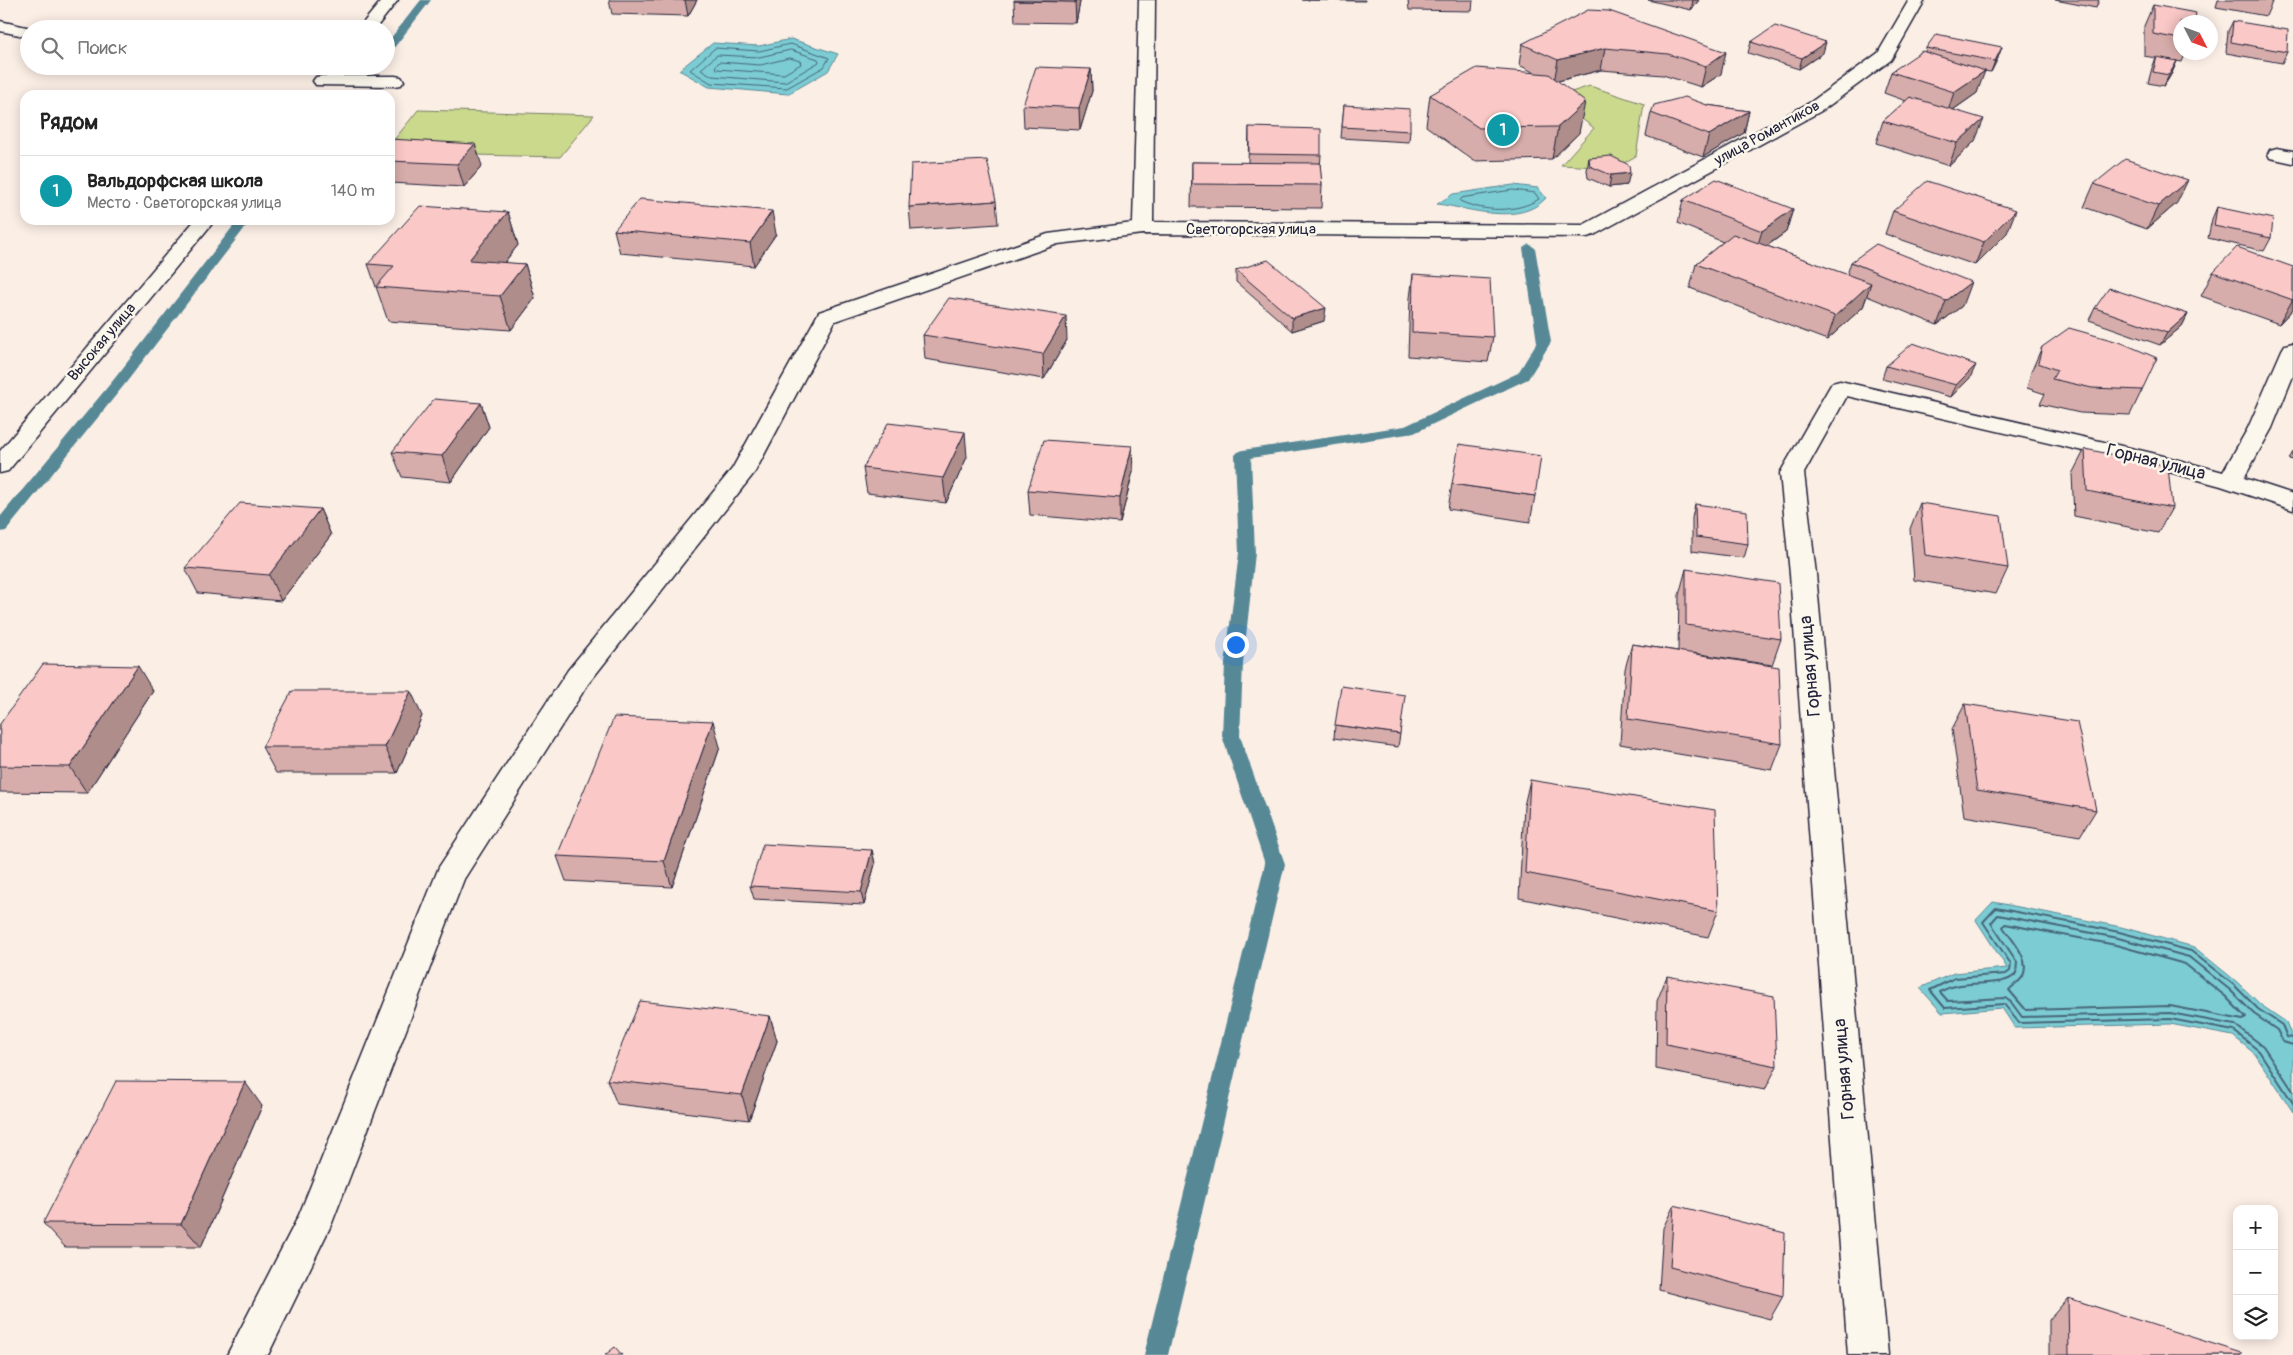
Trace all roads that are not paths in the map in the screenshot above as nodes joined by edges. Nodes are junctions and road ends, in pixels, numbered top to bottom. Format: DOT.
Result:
graph roads {
  1 [pos="390,0"];
  2 [pos="1147,0"];
  3 [pos="1918,0"];
  4 [pos="373,20"];
  5 [pos="0,26"];
  6 [pos="20,30"];
  7 [pos="327,75"];
  8 [pos="322,81"];
  9 [pos="395,81"];
  10 [pos="314,90"];
  11 [pos="200,225"];
  12 [pos="1143,228"];
  13 [pos="1587,232"];
  14 [pos="2293,350"];
  15 [pos="0,466"];
  16 [pos="2230,481"];
  17 [pos="2293,502"];
  18 [pos="247,1355"];
  19 [pos="1868,1355"];
  1 -- 4 [label="street"];
  2 -- 12 [label="street"];
  3 -- 13 [label="street, улица Романтиков"];
  5 -- 6 [label="street"];
  7 -- 8 [label="street"];
  8 -- 9 [label="street"];
  8 -- 10 [label="street"];
  11 -- 15 [label="street, Высокая улица"];
  12 -- 13 [label="street, Светогорская улица"];
  12 -- 18 [label="street, Светогорская улица"];
  14 -- 16 [label="street, Горная улица"];
  16 -- 17 [label="street, Горная улица"];
  16 -- 19 [label="street, Горная улица"];
}
